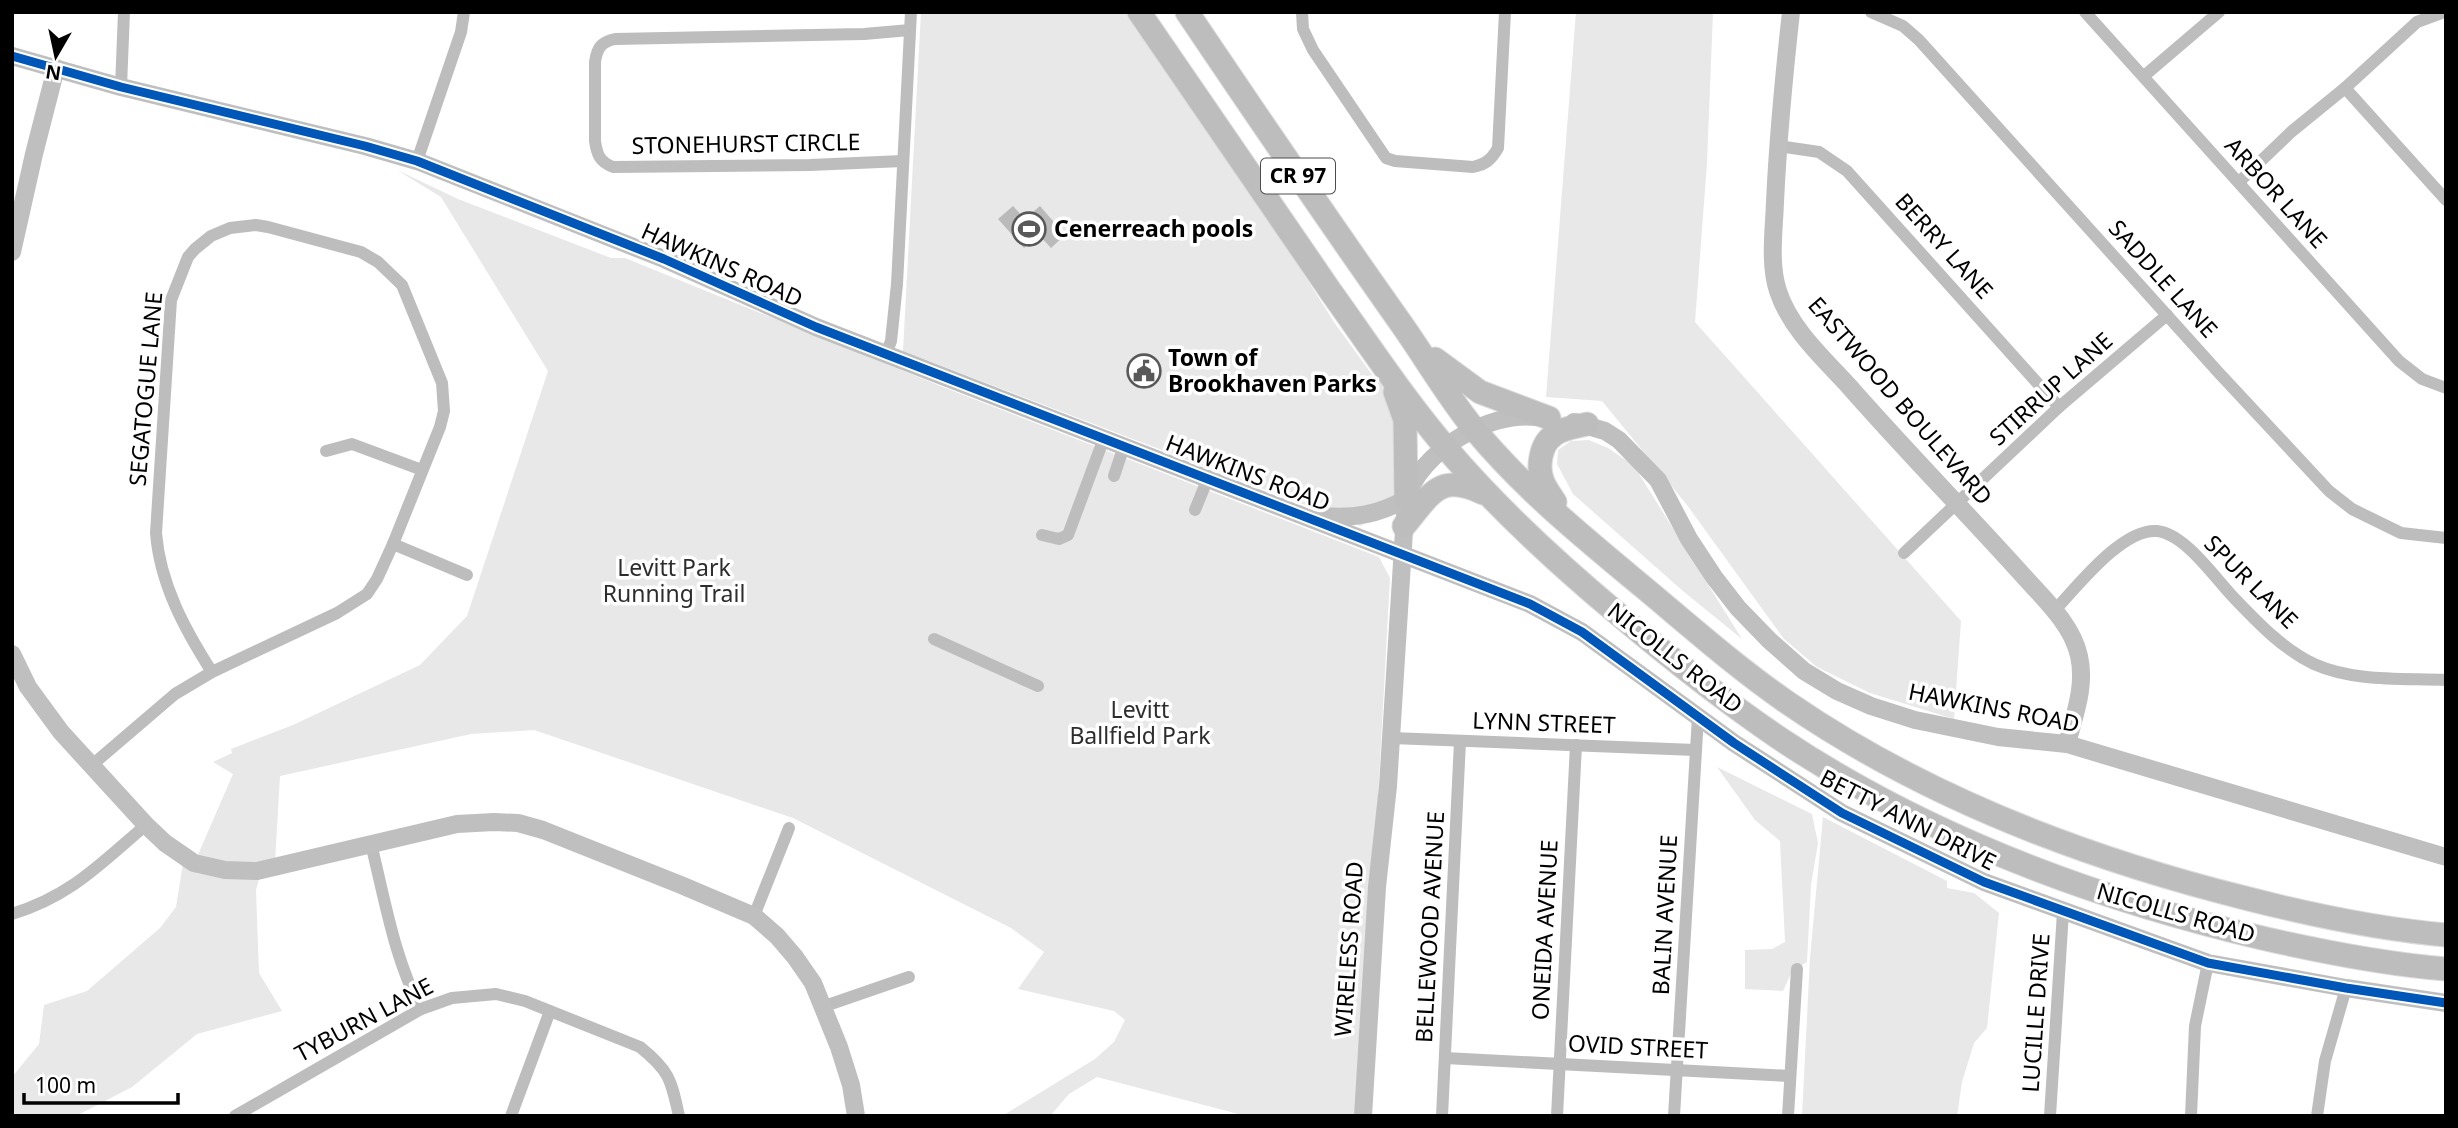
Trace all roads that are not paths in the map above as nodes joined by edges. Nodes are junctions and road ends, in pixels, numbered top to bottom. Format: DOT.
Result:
graph roads {
  1 [pos="124,12"];
  2 [pos="464,12"];
  3 [pos="911,12"];
  4 [pos="1139,12"];
  5 [pos="1187,12"];
  6 [pos="1302,12"];
  7 [pos="1505,12"];
  8 [pos="1791,12"];
  9 [pos="1871,12"];
  10 [pos="2085,12"];
  11 [pos="2219,12"];
  12 [pos="2444,12"];
  13 [pos="910,30"];
  14 [pos="12,56"];
  15 [pos="56,68"];
  16 [pos="2144,76"];
  17 [pos="121,87"];
  18 [pos="2345,88"];
  19 [pos="1778,146"];
  20 [pos="417,161"];
  21 [pos="903,161"];
  22 [pos="2239,182"];
  23 [pos="2446,200"];
  24 [pos="12,252"];
  25 [pos="2167,315"];
  26 [pos="1412,338"];
  27 [pos="886,354"];
  28 [pos="1388,372"];
  29 [pos="2446,388"];
  30 [pos="2059,407"];
  31 [pos="1549,418"];
  32 [pos="1587,424"];
  33 [pos="1474,428"];
  34 [pos="1104,438"];
  35 [pos="1125,446"];
  36 [pos="1445,447"];
  37 [pos="326,451"];
  38 [pos="422,470"];
  39 [pos="1114,476"];
  40 [pos="1209,478"];
  41 [pos="1489,496"];
  42 [pos="1406,499"];
  43 [pos="1958,503"];
  44 [pos="1195,510"];
  45 [pos="1304,515"];
  46 [pos="1567,523"];
  47 [pos="1404,526"];
  48 [pos="1042,535"];
  49 [pos="2446,538"];
  50 [pos="393,544"];
  51 [pos="1402,552"];
  52 [pos="1904,554"];
  53 [pos="467,575"];
  54 [pos="2054,611"];
  55 [pos="934,639"];
  56 [pos="12,654"];
  57 [pos="212,672"];
  58 [pos="2446,680"];
  59 [pos="1038,686"];
  60 [pos="1698,717"];
  61 [pos="1392,738"];
  62 [pos="1460,741"];
  63 [pos="2067,744"];
  64 [pos="1576,745"];
  65 [pos="1696,750"];
  66 [pos="92,765"];
  67 [pos="1388,786"];
  68 [pos="146,825"];
  69 [pos="789,828"];
  70 [pos="371,845"];
  71 [pos="2446,857"];
  72 [pos="2063,912"];
  73 [pos="12,914"];
  74 [pos="754,916"];
  75 [pos="2446,935"];
  76 [pos="2208,963"];
  77 [pos="1797,969"];
  78 [pos="2446,969"];
  79 [pos="909,977"];
  80 [pos="2346,988"];
  81 [pos="2446,1003"];
  82 [pos="822,1007"];
  83 [pos="421,1009"];
  84 [pos="550,1011"];
  85 [pos="1445,1058"];
  86 [pos="1560,1064"];
  87 [pos="1677,1070"];
  88 [pos="1790,1076"];
  89 [pos="235,1116"];
  90 [pos="511,1116"];
  91 [pos="679,1116"];
  92 [pos="856,1116"];
  93 [pos="1363,1116"];
  94 [pos="1374,1116"];
  95 [pos="1441,1116"];
  96 [pos="1556,1116"];
  97 [pos="1674,1116"];
  98 [pos="1788,1116"];
  99 [pos="2050,1116"];
  100 [pos="2191,1116"];
  101 [pos="2317,1116"];
  1 -- 17 [label="street"];
  2 -- 20 [label="street"];
  3 -- 13 [label="street"];
  4 -- 28 [label="highway, NICOLLS ROAD / CR 97"];
  5 -- 26 [label="highway, NICOLLS ROAD / CR 97"];
  6 -- 7 [label="street"];
  8 -- 19 [label="street, EASTWOOD BOULEVARD"];
  9 -- 25 [label="street, SADDLE LANE"];
  10 -- 16 [label="street, ARBOR LANE"];
  11 -- 16 [label="street"];
  12 -- 18 [label="street"];
  13 -- 21 [label="street"];
  13 -- 21 [label="street, STONEHURST CIRCLE"];
  14 -- 15 [label="street, HAWKINS ROAD"];
  15 -- 17 [label="street, HAWKINS ROAD"];
  15 -- 24 [label="street"];
  16 -- 22 [label="street, ARBOR LANE"];
  17 -- 20 [label="street, HAWKINS ROAD"];
  18 -- 22 [label="street"];
  18 -- 23 [label="street"];
  19 -- 30 [label="street, BERRY LANE"];
  19 -- 43 [label="street, EASTWOOD BOULEVARD"];
  20 -- 27 [label="street, HAWKINS ROAD"];
  21 -- 27 [label="street"];
  22 -- 29 [label="street, ARBOR LANE"];
  25 -- 30 [label="street, STIRRUP LANE"];
  25 -- 49 [label="street, SADDLE LANE"];
  26 -- 31 [label="highway"];
  26 -- 33 [label="highway, NICOLLS ROAD / CR 97"];
  27 -- 34 [label="street, HAWKINS ROAD"];
  28 -- 36 [label="highway, NICOLLS ROAD / CR 97"];
  28 -- 42 [label="highway"];
  30 -- 43 [label="street, STIRRUP LANE"];
  31 -- 32 [label="street, HAWKINS ROAD"];
  31 -- 33 [label="street, HAWKINS ROAD"];
  32 -- 46 [label="highway"];
  32 -- 63 [label="street, HAWKINS ROAD"];
  33 -- 36 [label="street, HAWKINS ROAD"];
  33 -- 46 [label="highway, NICOLLS ROAD / CR 97"];
  34 -- 35 [label="street, HAWKINS ROAD"];
  34 -- 48 [label="street"];
  35 -- 39 [label="street"];
  35 -- 40 [label="street, HAWKINS ROAD"];
  36 -- 41 [label="highway, NICOLLS ROAD / CR 97"];
  36 -- 42 [label="street, HAWKINS ROAD"];
  37 -- 38 [label="street"];
  38 -- 50 [label="street, SEGATOGUE LANE"];
  38 -- 57 [label="street, SEGATOGUE LANE"];
  40 -- 44 [label="street"];
  40 -- 45 [label="street, HAWKINS ROAD"];
  41 -- 47 [label="highway"];
  41 -- 78 [label="highway, NICOLLS ROAD / CR 97"];
  42 -- 45 [label="street"];
  42 -- 47 [label="street, HAWKINS ROAD"];
  43 -- 52 [label="street, STIRRUP LANE"];
  43 -- 54 [label="street, EASTWOOD BOULEVARD"];
  45 -- 51 [label="street, HAWKINS ROAD"];
  46 -- 75 [label="highway, NICOLLS ROAD / CR 97"];
  47 -- 51 [label="street, HAWKINS ROAD"];
  50 -- 53 [label="street"];
  50 -- 57 [label="street, SEGATOGUE LANE"];
  51 -- 60 [label="street, BETTY ANN DRIVE"];
  51 -- 61 [label="street, WIRELESS ROAD"];
  54 -- 58 [label="street, SPUR LANE"];
  54 -- 63 [label="street, EASTWOOD BOULEVARD"];
  55 -- 59 [label="street"];
  56 -- 66 [label="street"];
  57 -- 66 [label="street, SEGATOGUE LANE"];
  60 -- 65 [label="street, BALIN AVENUE"];
  60 -- 72 [label="street, BETTY ANN DRIVE"];
  61 -- 62 [label="street, LYNN STREET"];
  61 -- 67 [label="street, WIRELESS ROAD"];
  62 -- 64 [label="street, LYNN STREET"];
  62 -- 85 [label="street, BELLEWOOD AVENUE"];
  63 -- 71 [label="street, HAWKINS ROAD"];
  64 -- 65 [label="street, LYNN STREET"];
  64 -- 86 [label="street, ONEIDA AVENUE"];
  65 -- 87 [label="street, BALIN AVENUE"];
  66 -- 68 [label="street"];
  67 -- 93 [label="street, WIRELESS ROAD"];
  67 -- 94 [label="street, WIRELESS ROAD"];
  68 -- 70 [label="street"];
  68 -- 73 [label="street"];
  69 -- 74 [label="street"];
  70 -- 74 [label="street"];
  70 -- 83 [label="street"];
  72 -- 76 [label="street, BETTY ANN DRIVE"];
  72 -- 99 [label="street, LUCILLE DRIVE"];
  74 -- 82 [label="street"];
  76 -- 80 [label="street, BETTY ANN DRIVE"];
  76 -- 100 [label="street"];
  77 -- 88 [label="street"];
  79 -- 82 [label="street"];
  80 -- 81 [label="street, BETTY ANN DRIVE"];
  80 -- 101 [label="street"];
  82 -- 92 [label="street"];
  83 -- 84 [label="street, TYBURN LANE"];
  83 -- 89 [label="street, TYBURN LANE"];
  84 -- 90 [label="street"];
  84 -- 91 [label="street, TYBURN LANE"];
  85 -- 86 [label="street, OVID STREET"];
  85 -- 95 [label="street, BELLEWOOD AVENUE"];
  86 -- 87 [label="street, OVID STREET"];
  86 -- 96 [label="street, ONEIDA AVENUE"];
  87 -- 88 [label="street, OVID STREET"];
  87 -- 97 [label="street, BALIN AVENUE"];
  88 -- 98 [label="street"];
}
